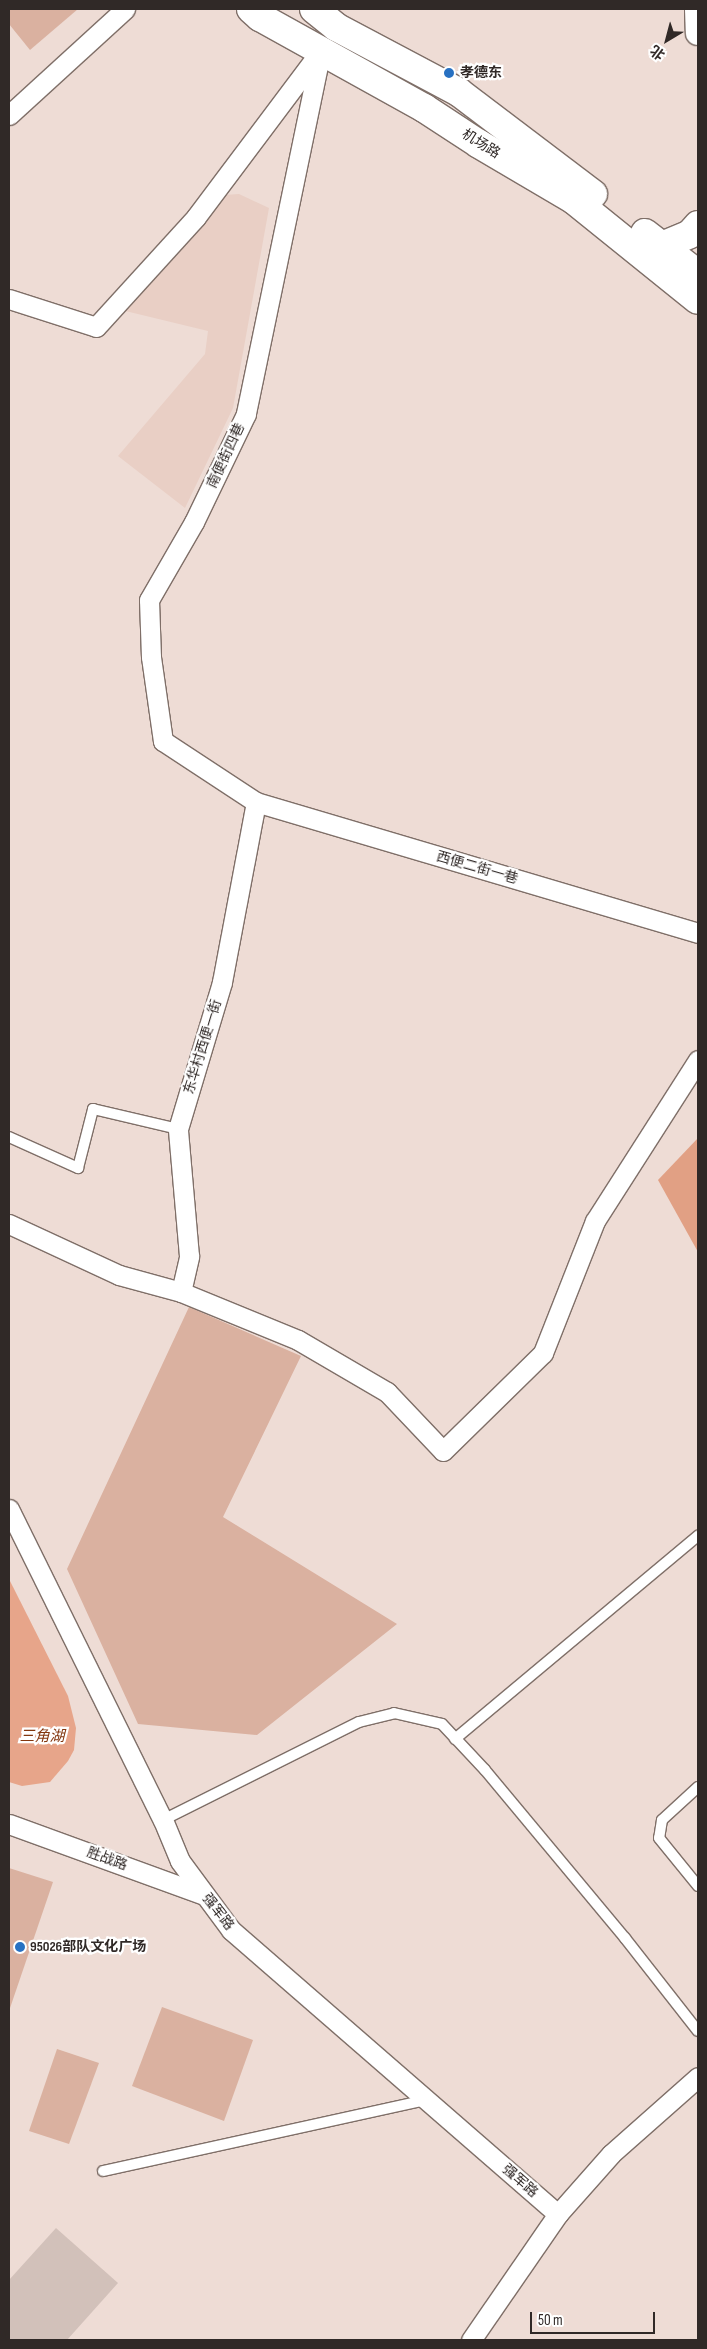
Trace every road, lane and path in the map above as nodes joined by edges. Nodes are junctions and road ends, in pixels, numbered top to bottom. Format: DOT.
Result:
graph roads {
  1 [pos="125,9"];
  2 [pos="250,9"];
  3 [pos="314,9"];
  4 [pos="697,9"];
  5 [pos="336,27"];
  6 [pos="698,33"];
  7 [pos="321,51"];
  8 [pos="9,115"];
  9 [pos="698,225"];
  10 [pos="662,246"];
  11 [pos="698,274"];
  12 [pos="9,299"];
  13 [pos="698,300"];
  14 [pos="256,802"];
  15 [pos="698,933"];
  16 [pos="698,1060"];
  17 [pos="178,1129"];
  18 [pos="9,1137"];
  19 [pos="9,1224"];
  20 [pos="181,1292"];
  21 [pos="9,1509"];
  22 [pos="698,1536"];
  23 [pos="455,1739"];
  24 [pos="698,1787"];
  25 [pos="163,1820"];
  26 [pos="9,1824"];
  27 [pos="698,1886"];
  28 [pos="204,1895"];
  29 [pos="698,2031"];
  30 [pos="698,2077"];
  31 [pos="427,2100"];
  32 [pos="103,2171"];
  33 [pos="558,2214"];
  34 [pos="471,2340"];
  1 -- 8 [label="street"];
  2 -- 7 [label="main road, 机场路"];
  3 -- 5 [label="main road, 机场路"];
  4 -- 6 [label="street"];
  5 -- 7 [label="main road"];
  5 -- 10 [label="main road, 机场路"];
  7 -- 12 [label="street"];
  7 -- 13 [label="main road, 机场路"];
  7 -- 14 [label="street, 南便街四巷"];
  9 -- 10 [label="main road"];
  10 -- 11 [label="main road, 机场路"];
  14 -- 15 [label="street, 西便二街一巷"];
  14 -- 17 [label="street, 东华村西便一街"];
  16 -- 20 [label="street"];
  17 -- 18 [label="lane"];
  17 -- 20 [label="street, 东华村西便一街"];
  19 -- 20 [label="street"];
  21 -- 25 [label="street, 强军路"];
  22 -- 23 [label="lane"];
  23 -- 25 [label="lane"];
  23 -- 29 [label="lane"];
  24 -- 27 [label="lane"];
  25 -- 28 [label="street, 强军路"];
  26 -- 28 [label="street, 胜战路"];
  28 -- 31 [label="street, 强军路"];
  30 -- 33 [label="street"];
  31 -- 32 [label="lane"];
  31 -- 33 [label="street, 强军路"];
  33 -- 34 [label="street"];
}
